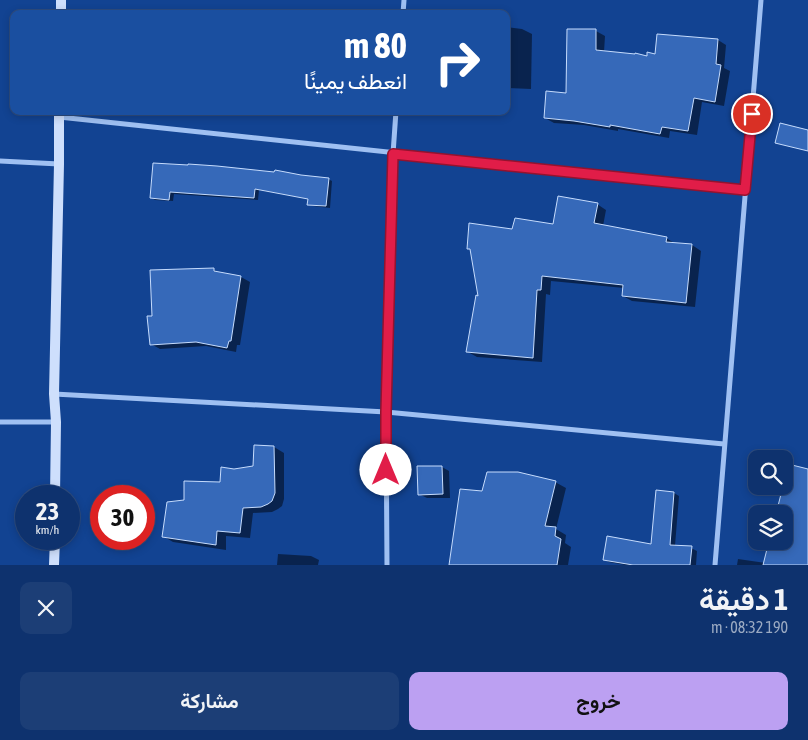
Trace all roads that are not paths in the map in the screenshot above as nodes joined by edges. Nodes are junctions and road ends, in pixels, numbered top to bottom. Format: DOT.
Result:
graph roads {
  1 [pos="761,0"];
  2 [pos="59,115"];
  3 [pos="67,115"];
  4 [pos="396,115"];
  5 [pos="393,154"];
  6 [pos="0,162"];
  7 [pos="59,164"];
  8 [pos="745,190"];
  9 [pos="54,394"];
  10 [pos="386,412"];
  11 [pos="0,422"];
  12 [pos="56,422"];
  13 [pos="724,444"];
  14 [pos="55,485"];
  15 [pos="54,550"];
  16 [pos="54,565"];
  17 [pos="387,565"];
  18 [pos="715,565"];
  1 -- 8 [label="street"];
  2 -- 7 [label="main road"];
  3 -- 5 [label="street"];
  4 -- 5 [label="street"];
  5 -- 8 [label="street"];
  5 -- 10 [label="street"];
  6 -- 7 [label="street"];
  7 -- 9 [label="main road"];
  8 -- 13 [label="street"];
  9 -- 10 [label="street"];
  9 -- 12 [label="main road"];
  10 -- 13 [label="street"];
  10 -- 17 [label="street"];
  11 -- 12 [label="street"];
  12 -- 14 [label="main road"];
  13 -- 18 [label="street"];
  15 -- 16 [label="main road"];
}
